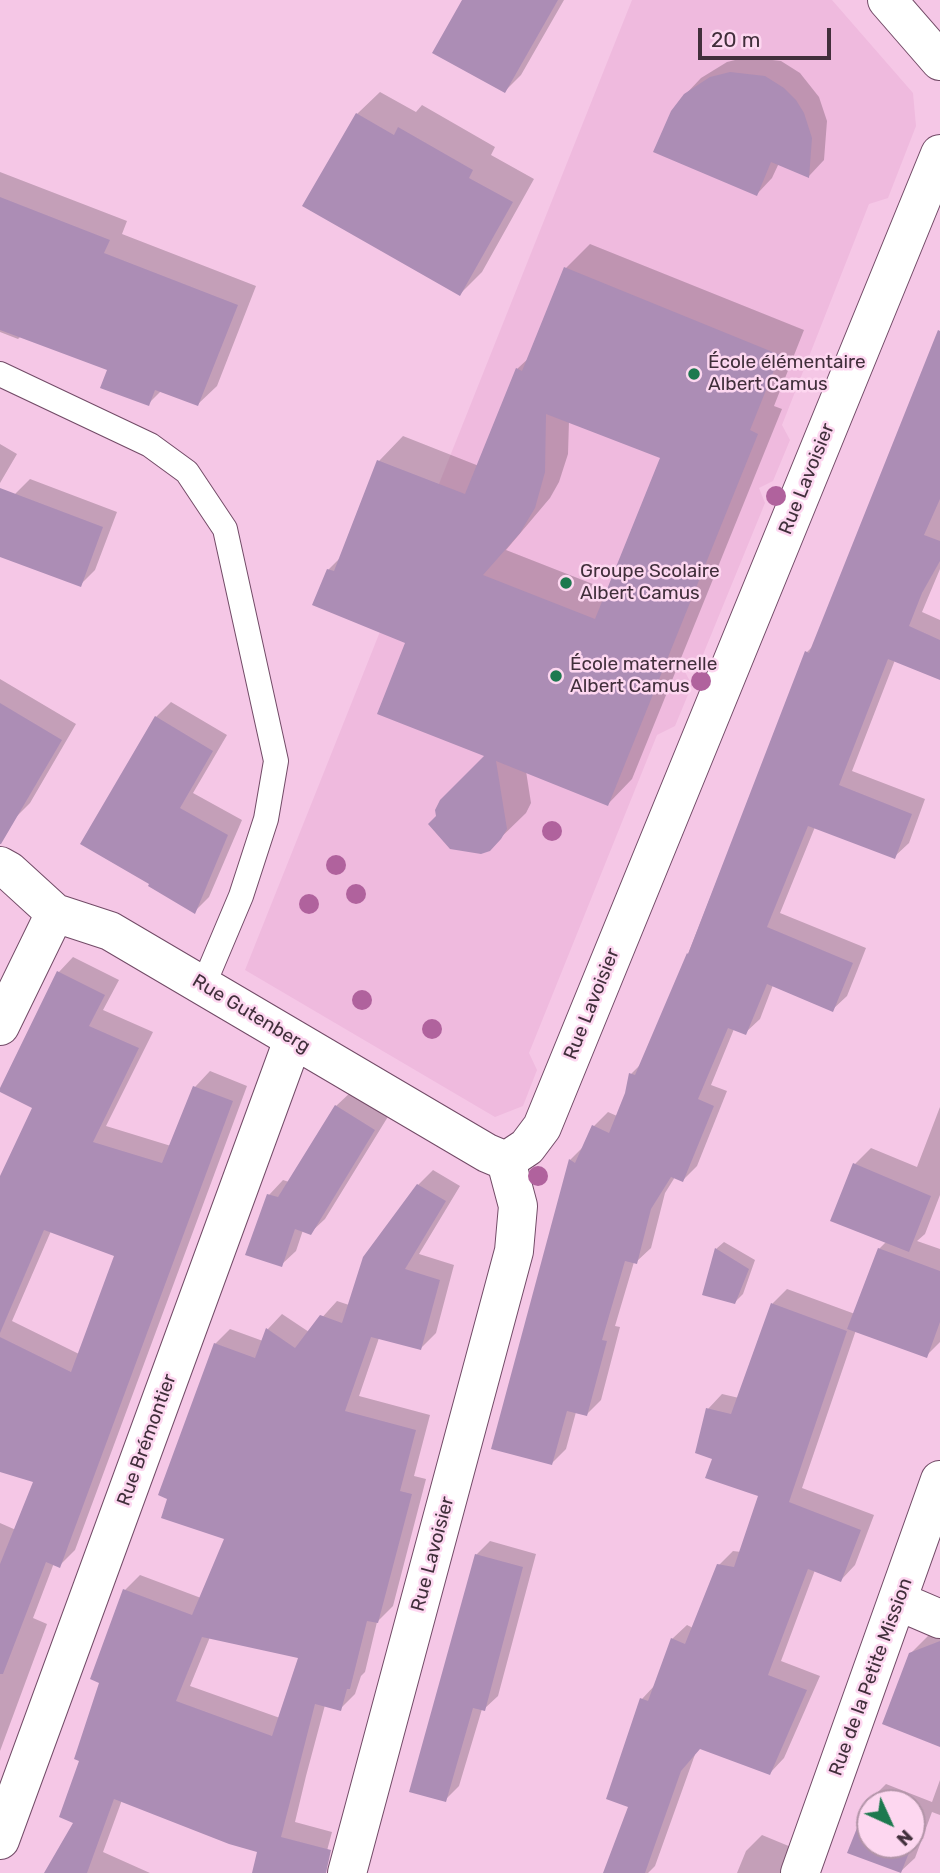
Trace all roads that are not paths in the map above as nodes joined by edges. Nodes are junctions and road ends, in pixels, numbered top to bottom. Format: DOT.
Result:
graph roads {
  1 [pos="887,0"];
  2 [pos="940,61"];
  3 [pos="940,154"];
  4 [pos="0,374"];
  5 [pos="0,866"];
  6 [pos="55,914"];
  7 [pos="203,986"];
  8 [pos="0,1026"];
  9 [pos="293,1040"];
  10 [pos="506,1161"];
  11 [pos="940,1480"];
  12 [pos="898,1601"];
  13 [pos="940,1619"];
  14 [pos="0,1840"];
  15 [pos="347,1873"];
  16 [pos="800,1873"];
  1 -- 2 [label="street"];
  3 -- 10 [label="street, Rue Lavoisier"];
  4 -- 7 [label="lane"];
  5 -- 6 [label="street, Rue Gutenberg"];
  6 -- 7 [label="street, Rue Gutenberg"];
  6 -- 8 [label="street"];
  7 -- 9 [label="street, Rue Gutenberg"];
  9 -- 10 [label="street, Rue Gutenberg"];
  9 -- 14 [label="street, Rue Brémontier"];
  10 -- 15 [label="street, Rue Lavoisier"];
  11 -- 12 [label="street, Rue de la Petite Mission"];
  12 -- 13 [label="street"];
  12 -- 16 [label="street, Rue de la Petite Mission"];
}
